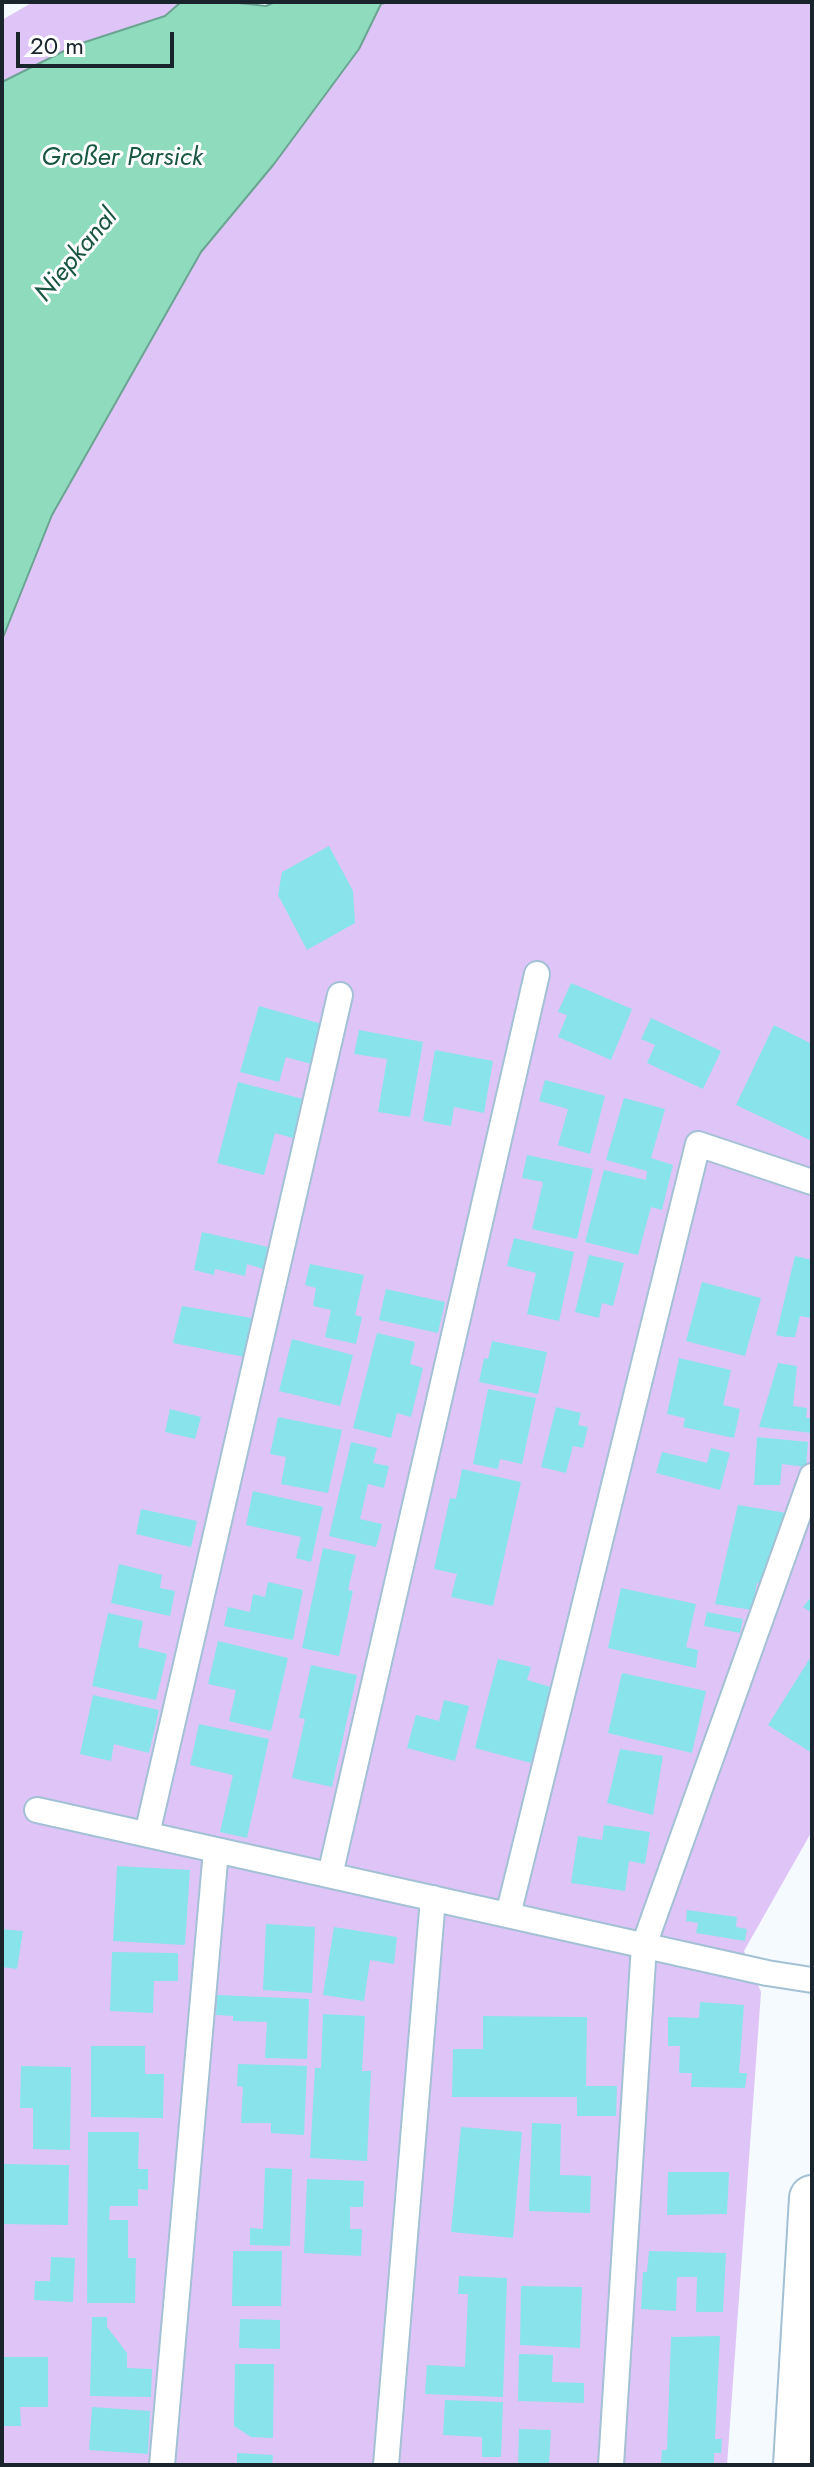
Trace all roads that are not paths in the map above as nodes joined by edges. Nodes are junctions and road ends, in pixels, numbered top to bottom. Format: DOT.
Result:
graph roads {
  1 [pos="537,974"];
  2 [pos="340,995"];
  3 [pos="812,1182"];
  4 [pos="812,1476"];
  5 [pos="37,1810"];
  6 [pos="147,1834"];
  7 [pos="216,1850"];
  8 [pos="330,1875"];
  9 [pos="433,1898"];
  10 [pos="508,1915"];
  11 [pos="644,1945"];
  12 [pos="812,1980"];
  13 [pos="812,2198"];
  14 [pos="162,2465"];
  15 [pos="386,2465"];
  16 [pos="611,2465"];
  17 [pos="796,2465"];
  1 -- 8 [label="lane"];
  2 -- 6 [label="lane"];
  3 -- 10 [label="lane"];
  4 -- 11 [label="lane"];
  5 -- 6 [label="lane"];
  6 -- 7 [label="lane"];
  7 -- 8 [label="lane"];
  7 -- 14 [label="lane"];
  8 -- 9 [label="lane"];
  9 -- 10 [label="lane"];
  9 -- 15 [label="lane"];
  10 -- 11 [label="lane"];
  11 -- 12 [label="lane"];
  11 -- 16 [label="lane"];
  13 -- 17 [label="street"];
}
